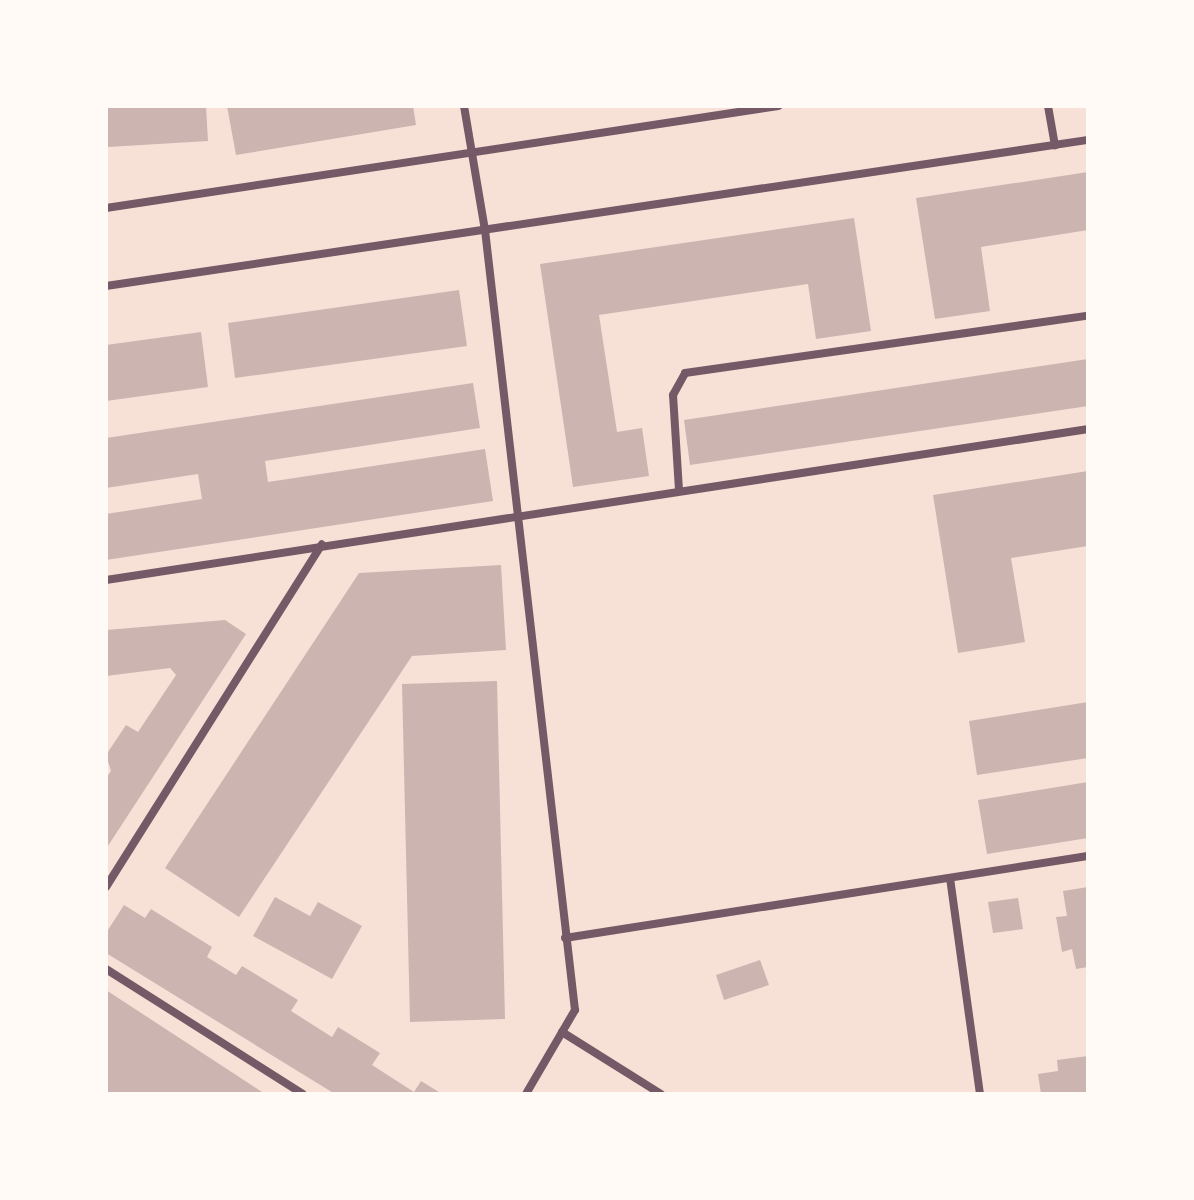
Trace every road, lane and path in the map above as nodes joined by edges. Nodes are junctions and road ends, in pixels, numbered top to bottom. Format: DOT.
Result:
graph roads {
  1 [pos="464,106"];
  2 [pos="778,106"];
  3 [pos="1048,106"];
  4 [pos="1088,140"];
  5 [pos="1055,145"];
  6 [pos="471,154"];
  7 [pos="106,208"];
  8 [pos="485,230"];
  9 [pos="106,286"];
  10 [pos="1088,316"];
  11 [pos="1088,429"];
  12 [pos="679,490"];
  13 [pos="516,515"];
  14 [pos="322,544"];
  15 [pos="106,580"];
  16 [pos="1088,856"];
  17 [pos="950,878"];
  18 [pos="106,887"];
  19 [pos="565,938"];
  20 [pos="106,969"];
  21 [pos="562,1032"];
  22 [pos="303,1094"];
  23 [pos="526,1094"];
  24 [pos="661,1094"];
  25 [pos="980,1094"];
  1 -- 6 [label="street"];
  2 -- 6 [label="street"];
  3 -- 5 [label="street"];
  4 -- 5 [label="street"];
  5 -- 8 [label="street"];
  6 -- 7 [label="street"];
  6 -- 8 [label="street"];
  8 -- 9 [label="street"];
  8 -- 13 [label="street"];
  10 -- 12 [label="street"];
  11 -- 12 [label="street"];
  12 -- 13 [label="street"];
  13 -- 14 [label="street"];
  13 -- 19 [label="street"];
  14 -- 15 [label="street"];
  14 -- 18 [label="street"];
  16 -- 17 [label="street"];
  17 -- 19 [label="street"];
  17 -- 25 [label="street"];
  19 -- 21 [label="street"];
  20 -- 22 [label="street"];
  21 -- 23 [label="street"];
  21 -- 24 [label="street"];
}
